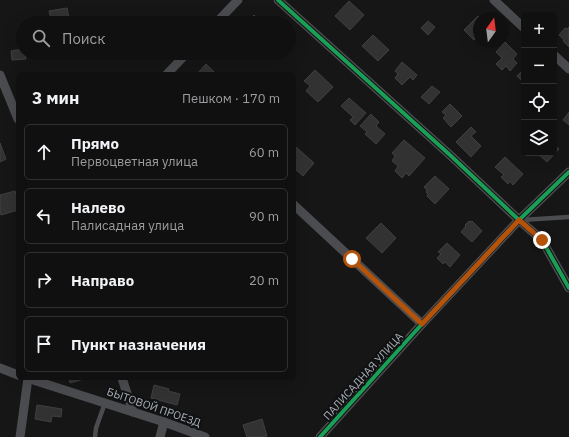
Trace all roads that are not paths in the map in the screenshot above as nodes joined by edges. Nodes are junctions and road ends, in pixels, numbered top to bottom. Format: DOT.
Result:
graph roads {
  1 [pos="238,0"];
  2 [pos="278,0"];
  3 [pos="494,0"];
  4 [pos="223,16"];
  5 [pos="296,16"];
  6 [pos="296,16"];
  7 [pos="521,25"];
  8 [pos="557,58"];
  9 [pos="180,60"];
  10 [pos="569,69"];
  11 [pos="169,72"];
  12 [pos="0,75"];
  13 [pos="16,114"];
  14 [pos="569,172"];
  15 [pos="296,207"];
  16 [pos="569,217"];
  17 [pos="519,220"];
  18 [pos="569,288"];
  19 [pos="422,324"];
  20 [pos="0,368"];
  21 [pos="16,374"];
  22 [pos="27,380"];
  23 [pos="33,380"];
  24 [pos="123,380"];
  25 [pos="104,403"];
  26 [pos="133,412"];
  27 [pos="164,422"];
  28 [pos="20,437"];
  29 [pos="95,437"];
  30 [pos="160,437"];
  31 [pos="205,437"];
  32 [pos="320,437"];
  1 -- 4 [label="street"];
  2 -- 5 [label="street"];
  3 -- 7 [label="street"];
  6 -- 17 [label="street"];
  8 -- 10 [label="street"];
  9 -- 11 [label="street"];
  12 -- 13 [label="street"];
  14 -- 17 [label="street, ПАЛИСАДНАЯ УЛИЦА"];
  15 -- 19 [label="street"];
  16 -- 17 [label="lane"];
  17 -- 18 [label="street"];
  17 -- 19 [label="street, ПАЛИСАДНАЯ УЛИЦА"];
  19 -- 32 [label="street, ПАЛИСАДНАЯ УЛИЦА"];
  20 -- 21 [label="street"];
  22 -- 28 [label="street"];
  23 -- 25 [label="street, БЫТОВОЙ ПРОЕЗД"];
  24 -- 26 [label="street"];
  25 -- 26 [label="street, БЫТОВОЙ ПРОЕЗД"];
  25 -- 29 [label="lane"];
  26 -- 27 [label="street, БЫТОВОЙ ПРОЕЗД"];
  27 -- 30 [label="street"];
  27 -- 31 [label="street, БЫТОВОЙ ПРОЕЗД"];
}
